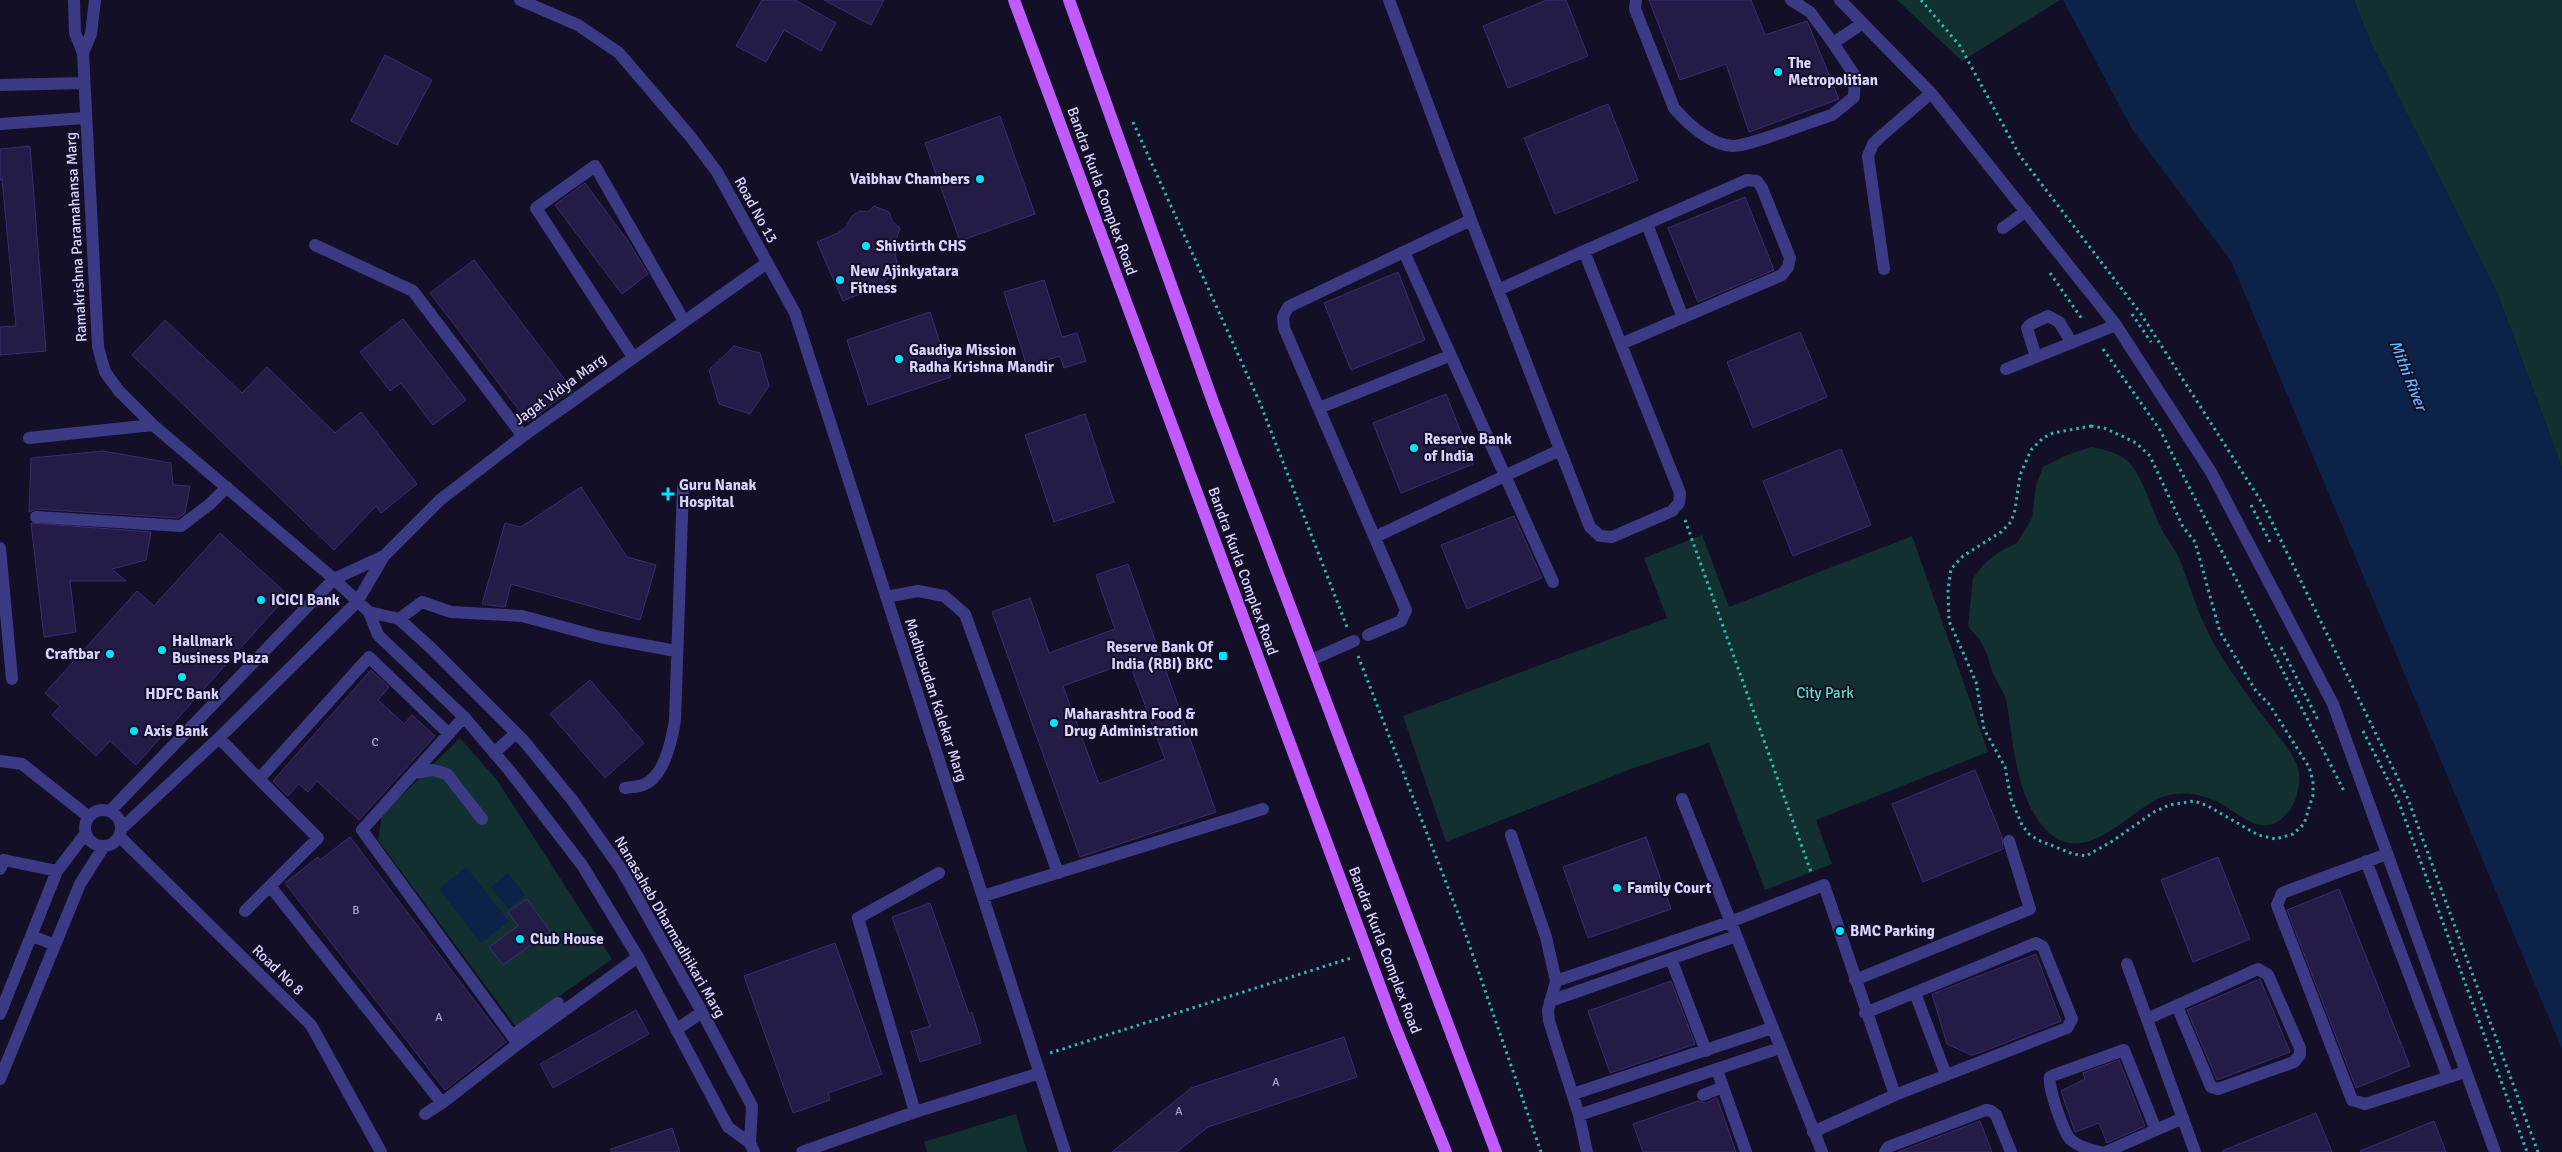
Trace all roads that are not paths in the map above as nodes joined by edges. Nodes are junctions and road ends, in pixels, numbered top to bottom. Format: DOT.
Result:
graph roads {
  1 [pos="74,0"];
  2 [pos="95,0"];
  3 [pos="520,0"];
  4 [pos="1014,0"];
  5 [pos="1068,0"];
  6 [pos="1389,0"];
  7 [pos="1624,0"];
  8 [pos="1791,0"];
  9 [pos="1840,0"];
  10 [pos="1635,5"];
  11 [pos="1863,23"];
  12 [pos="1833,43"];
  13 [pos="83,53"];
  14 [pos="84,83"];
  15 [pos="0,85"];
  16 [pos="1932,93"];
  17 [pos="85,118"];
  18 [pos="0,124"];
  19 [pos="2026,211"];
  20 [pos="1471,220"];
  21 [pos="1647,224"];
  22 [pos="2002,228"];
  23 [pos="315,245"];
  24 [pos="1584,251"];
  25 [pos="1404,252"];
  26 [pos="767,262"];
  27 [pos="1884,269"];
  28 [pos="1498,290"];
  29 [pos="1683,318"];
  30 [pos="684,321"];
  31 [pos="2116,325"];
  32 [pos="2072,343"];
  33 [pos="1621,344"];
  34 [pos="1449,356"];
  35 [pos="633,357"];
  36 [pos="2036,357"];
  37 [pos="2006,369"];
  38 [pos="1319,408"];
  39 [pos="153,424"];
  40 [pos="523,436"];
  41 [pos="30,438"];
  42 [pos="1560,450"];
  43 [pos="1504,476"];
  44 [pos="226,487"];
  45 [pos="683,487"];
  46 [pos="36,517"];
  47 [pos="1375,537"];
  48 [pos="0,548"];
  49 [pos="384,556"];
  50 [pos="334,579"];
  51 [pos="1553,582"];
  52 [pos="886,597"];
  53 [pos="357,602"];
  54 [pos="369,612"];
  55 [pos="399,619"];
  56 [pos="1368,635"];
  57 [pos="1354,641"];
  58 [pos="676,651"];
  59 [pos="1311,660"];
  60 [pos="12,679"];
  61 [pos="464,717"];
  62 [pos="516,733"];
  63 [pos="448,734"];
  64 [pos="219,738"];
  65 [pos="494,753"];
  66 [pos="0,761"];
  67 [pos="413,773"];
  68 [pos="258,779"];
  69 [pos="625,788"];
  70 [pos="1682,799"];
  71 [pos="1263,809"];
  72 [pos="110,811"];
  73 [pos="89,817"];
  74 [pos="482,819"];
  75 [pos="86,833"];
  76 [pos="120,833"];
  77 [pos="1510,835"];
  78 [pos="2009,841"];
  79 [pos="104,846"];
  80 [pos="2387,854"];
  81 [pos="2366,862"];
  82 [pos="1,863"];
  83 [pos="58,871"];
  84 [pos="940,873"];
  85 [pos="1058,873"];
  86 [pos="270,886"];
  87 [pos="983,896"];
  88 [pos="246,911"];
  89 [pos="1730,922"];
  90 [pos="32,936"];
  91 [pos="1736,936"];
  92 [pos="56,945"];
  93 [pos="638,958"];
  94 [pos="1671,960"];
  95 [pos="2127,964"];
  96 [pos="1855,980"];
  97 [pos="1556,981"];
  98 [pos="1915,993"];
  99 [pos="1550,1001"];
  100 [pos="558,1003"];
  101 [pos="2177,1006"];
  102 [pos="702,1012"];
  103 [pos="1866,1013"];
  104 [pos="0,1014"];
  105 [pos="2147,1019"];
  106 [pos="1772,1028"];
  107 [pos="676,1030"];
  108 [pos="515,1040"];
  109 [pos="1780,1048"];
  110 [pos="1706,1051"];
  111 [pos="1717,1070"];
  112 [pos="2466,1072"];
  113 [pos="1040,1073"];
  114 [pos="1946,1076"];
  115 [pos="2448,1077"];
  116 [pos="0,1079"];
  117 [pos="1723,1087"];
  118 [pos="1573,1094"];
  119 [pos="1703,1095"];
  120 [pos="1895,1095"];
  121 [pos="442,1103"];
  122 [pos="915,1112"];
  123 [pos="425,1114"];
  124 [pos="1579,1115"];
  125 [pos="2183,1118"];
  126 [pos="2156,1130"];
  127 [pos="1813,1132"];
  128 [pos="752,1147"];
  129 [pos="381,1152"];
  130 [pos="802,1152"];
  131 [pos="1065,1152"];
  132 [pos="1446,1152"];
  133 [pos="1496,1152"];
  134 [pos="1587,1152"];
  135 [pos="1746,1152"];
  136 [pos="1822,1152"];
  137 [pos="1885,1152"];
  138 [pos="2011,1152"];
  139 [pos="2100,1152"];
  140 [pos="2106,1152"];
  141 [pos="2195,1152"];
  142 [pos="2494,1152"];
  1 -- 13 [label="street, Ramakrishna Paramahansa Marg"];
  2 -- 13 [label="street"];
  3 -- 26 [label="street, Road No 13"];
  4 -- 132 [label="main road, Bandra Kurla Complex Road"];
  5 -- 59 [label="main road, Bandra Kurla Complex Road"];
  6 -- 20 [label="street"];
  7 -- 10 [label="street"];
  8 -- 12 [label="street"];
  9 -- 11 [label="street"];
  10 -- 12 [label="street"];
  11 -- 12 [label="street"];
  11 -- 16 [label="street"];
  13 -- 14 [label="street, Ramakrishna Paramahansa Marg"];
  14 -- 15 [label="street"];
  14 -- 17 [label="street, Ramakrishna Paramahansa Marg"];
  16 -- 19 [label="street"];
  16 -- 27 [label="street"];
  17 -- 18 [label="street"];
  17 -- 39 [label="street, Ramakrishna Paramahansa Marg"];
  19 -- 22 [label="street"];
  19 -- 31 [label="street"];
  20 -- 25 [label="street"];
  20 -- 28 [label="street"];
  21 -- 24 [label="street"];
  21 -- 29 [label="street"];
  21 -- 29 [label="street"];
  23 -- 40 [label="street"];
  24 -- 28 [label="street"];
  24 -- 33 [label="street"];
  25 -- 34 [label="street"];
  25 -- 38 [label="street"];
  26 -- 30 [label="street, Jagat Vidya Marg"];
  26 -- 52 [label="street, Madhusudan Kalekar Marg"];
  28 -- 42 [label="street"];
  29 -- 33 [label="street"];
  30 -- 35 [label="street, Jagat Vidya Marg"];
  30 -- 35 [label="street"];
  31 -- 32 [label="street"];
  31 -- 80 [label="street"];
  32 -- 36 [label="street"];
  32 -- 36 [label="street"];
  33 -- 42 [label="street"];
  34 -- 38 [label="street"];
  34 -- 43 [label="street"];
  35 -- 40 [label="street, Jagat Vidya Marg"];
  36 -- 37 [label="street"];
  38 -- 47 [label="street"];
  39 -- 41 [label="street"];
  39 -- 44 [label="street, Ramakrishna Paramahansa Marg"];
  40 -- 49 [label="street, Jagat Vidya Marg"];
  42 -- 43 [label="street"];
  43 -- 47 [label="street"];
  43 -- 51 [label="street"];
  44 -- 46 [label="street"];
  44 -- 50 [label="street, Ramakrishna Paramahansa Marg"];
  45 -- 58 [label="street"];
  47 -- 56 [label="street"];
  48 -- 60 [label="street"];
  49 -- 50 [label="street"];
  49 -- 53 [label="street"];
  50 -- 53 [label="street, Ramakrishna Paramahansa Marg"];
  50 -- 72 [label="street"];
  52 -- 85 [label="street"];
  52 -- 87 [label="street, Madhusudan Kalekar Marg"];
  53 -- 54 [label="street, Nanasaheb Dharmadhikari Marg"];
  53 -- 64 [label="street"];
  54 -- 55 [label="street, Nanasaheb Dharmadhikari Marg"];
  54 -- 61 [label="street, Nanasaheb Dharmadhikari Marg"];
  55 -- 58 [label="street"];
  55 -- 62 [label="street, Nanasaheb Dharmadhikari Marg"];
  57 -- 59 [label="street"];
  58 -- 69 [label="street"];
  59 -- 133 [label="main road, Bandra Kurla Complex Road"];
  61 -- 63 [label="street"];
  61 -- 65 [label="street, Nanasaheb Dharmadhikari Marg"];
  62 -- 65 [label="street"];
  62 -- 102 [label="street, Nanasaheb Dharmadhikari Marg"];
  63 -- 67 [label="street"];
  63 -- 68 [label="street"];
  64 -- 68 [label="street"];
  64 -- 76 [label="street"];
  65 -- 93 [label="street, Nanasaheb Dharmadhikari Marg"];
  66 -- 73 [label="street"];
  67 -- 74 [label="street"];
  67 -- 108 [label="street"];
  68 -- 86 [label="street"];
  70 -- 89 [label="street"];
  71 -- 85 [label="street"];
  72 -- 73 [label="street"];
  72 -- 76 [label="street"];
  73 -- 75 [label="street"];
  75 -- 79 [label="street"];
  75 -- 83 [label="street"];
  76 -- 79 [label="street"];
  76 -- 129 [label="street, Road No 8"];
  77 -- 97 [label="street"];
  78 -- 96 [label="street"];
  79 -- 92 [label="street"];
  80 -- 81 [label="street"];
  80 -- 112 [label="street"];
  81 -- 115 [label="street"];
  81 -- 115 [label="street"];
  82 -- 83 [label="street"];
  83 -- 90 [label="street"];
  84 -- 122 [label="street"];
  85 -- 87 [label="street"];
  86 -- 88 [label="street"];
  86 -- 121 [label="street"];
  87 -- 113 [label="street, Madhusudan Kalekar Marg"];
  89 -- 91 [label="street"];
  89 -- 96 [label="street"];
  89 -- 97 [label="street"];
  90 -- 92 [label="street"];
  90 -- 104 [label="street"];
  91 -- 94 [label="street"];
  91 -- 106 [label="street"];
  92 -- 116 [label="street"];
  93 -- 107 [label="street, Nanasaheb Dharmadhikari Marg"];
  93 -- 108 [label="street"];
  94 -- 99 [label="street"];
  94 -- 110 [label="street"];
  95 -- 105 [label="street"];
  96 -- 103 [label="street"];
  97 -- 99 [label="street"];
  98 -- 103 [label="street"];
  98 -- 114 [label="street"];
  98 -- 114 [label="street"];
  99 -- 118 [label="street"];
  100 -- 108 [label="street"];
  101 -- 101 [label="street"];
  101 -- 105 [label="street"];
  102 -- 107 [label="street"];
  102 -- 128 [label="street, Nanasaheb Dharmadhikari Marg"];
  103 -- 120 [label="street"];
  105 -- 125 [label="street"];
  106 -- 109 [label="street"];
  106 -- 110 [label="street"];
  107 -- 128 [label="street, Nanasaheb Dharmadhikari Marg"];
  108 -- 121 [label="street"];
  109 -- 111 [label="street"];
  109 -- 127 [label="street"];
  110 -- 118 [label="street"];
  111 -- 117 [label="street"];
  111 -- 124 [label="street"];
  112 -- 115 [label="street"];
  112 -- 142 [label="street"];
  113 -- 122 [label="street"];
  113 -- 131 [label="street, Madhusudan Kalekar Marg"];
  114 -- 120 [label="street"];
  117 -- 119 [label="street"];
  117 -- 135 [label="street"];
  118 -- 124 [label="street"];
  120 -- 127 [label="street"];
  121 -- 123 [label="street"];
  122 -- 130 [label="street"];
  124 -- 134 [label="street"];
  125 -- 126 [label="street"];
  125 -- 141 [label="street"];
  126 -- 139 [label="street"];
  126 -- 140 [label="street"];
  127 -- 136 [label="street"];
  137 -- 138 [label="street"];
}
